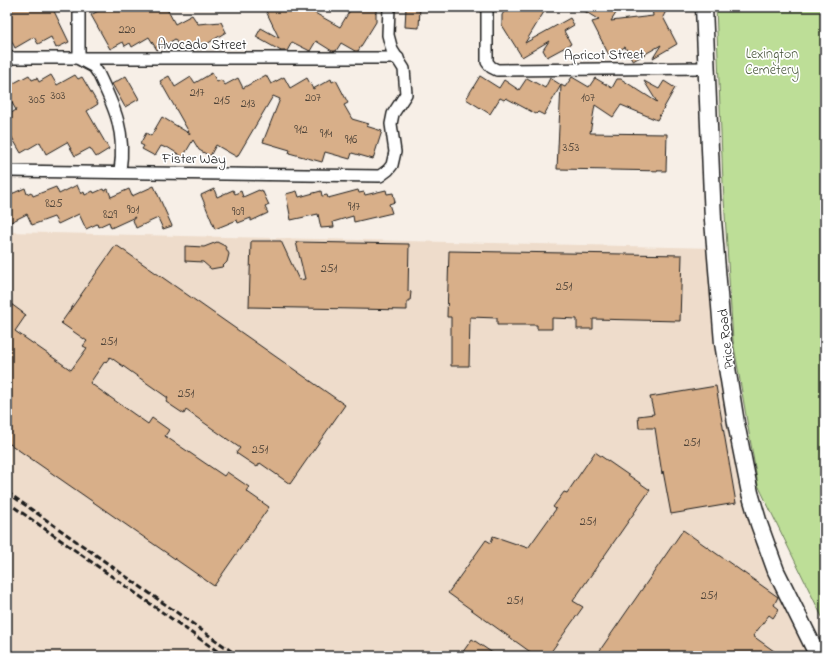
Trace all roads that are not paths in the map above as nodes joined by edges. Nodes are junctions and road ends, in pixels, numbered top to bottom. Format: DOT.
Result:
graph roads {
  1 [pos="79,7"];
  2 [pos="389,7"];
  3 [pos="487,7"];
  4 [pos="704,7"];
  5 [pos="7,58"];
  6 [pos="398,58"];
  7 [pos="79,59"];
  8 [pos="706,68"];
  9 [pos="7,170"];
  10 [pos="120,171"];
  11 [pos="818,656"];
  1 -- 7 [label="street"];
  2 -- 6 [label="street"];
  3 -- 8 [label="street, Apricot Street"];
  4 -- 8 [label="street, Price Road"];
  5 -- 7 [label="street, Avocado Street"];
  6 -- 7 [label="street, Avocado Street"];
  6 -- 10 [label="street, Fister Way"];
  7 -- 10 [label="street"];
  8 -- 11 [label="street, Price Road"];
  9 -- 10 [label="street, Fister Way"];
}
